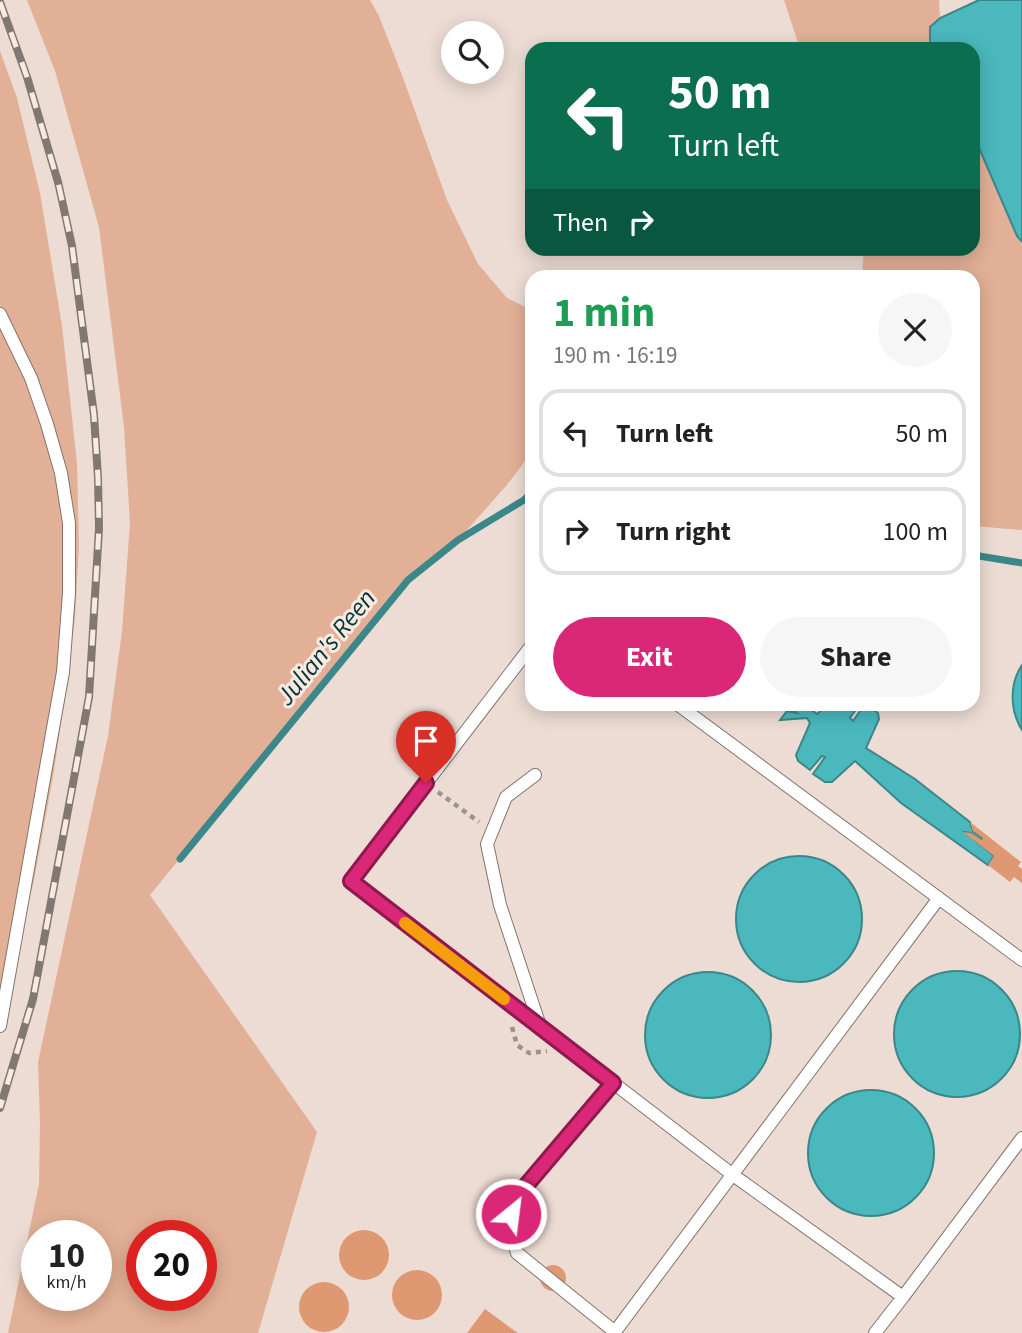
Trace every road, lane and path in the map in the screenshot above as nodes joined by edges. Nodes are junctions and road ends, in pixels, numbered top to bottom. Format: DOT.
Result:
graph roads {
  1 [pos="0,314"];
  2 [pos="525,654"];
  3 [pos="686,711"];
  4 [pos="535,775"];
  5 [pos="426,783"];
  6 [pos="492,832"];
  7 [pos="939,898"];
  8 [pos="1022,943"];
  9 [pos="1018,957"];
  10 [pos="0,1026"];
  11 [pos="541,1027"];
  12 [pos="613,1083"];
  13 [pos="1022,1138"];
  14 [pos="733,1175"];
  15 [pos="903,1297"];
  16 [pos="615,1333"];
  17 [pos="875,1333"];
  1 -- 10 [label="lane"];
  2 -- 5 [label="lane"];
  3 -- 7 [label="lane"];
  4 -- 6 [label="lane"];
  5 -- 6 [label="path"];
  5 -- 11 [label="lane"];
  6 -- 11 [label="lane"];
  7 -- 9 [label="lane"];
  7 -- 14 [label="lane"];
  8 -- 9 [label="lane"];
  11 -- 12 [label="lane"];
  12 -- 14 [label="lane"];
  12 -- 16 [label="lane"];
  13 -- 15 [label="lane"];
  14 -- 15 [label="lane"];
  14 -- 16 [label="lane"];
  15 -- 17 [label="lane"];
}
